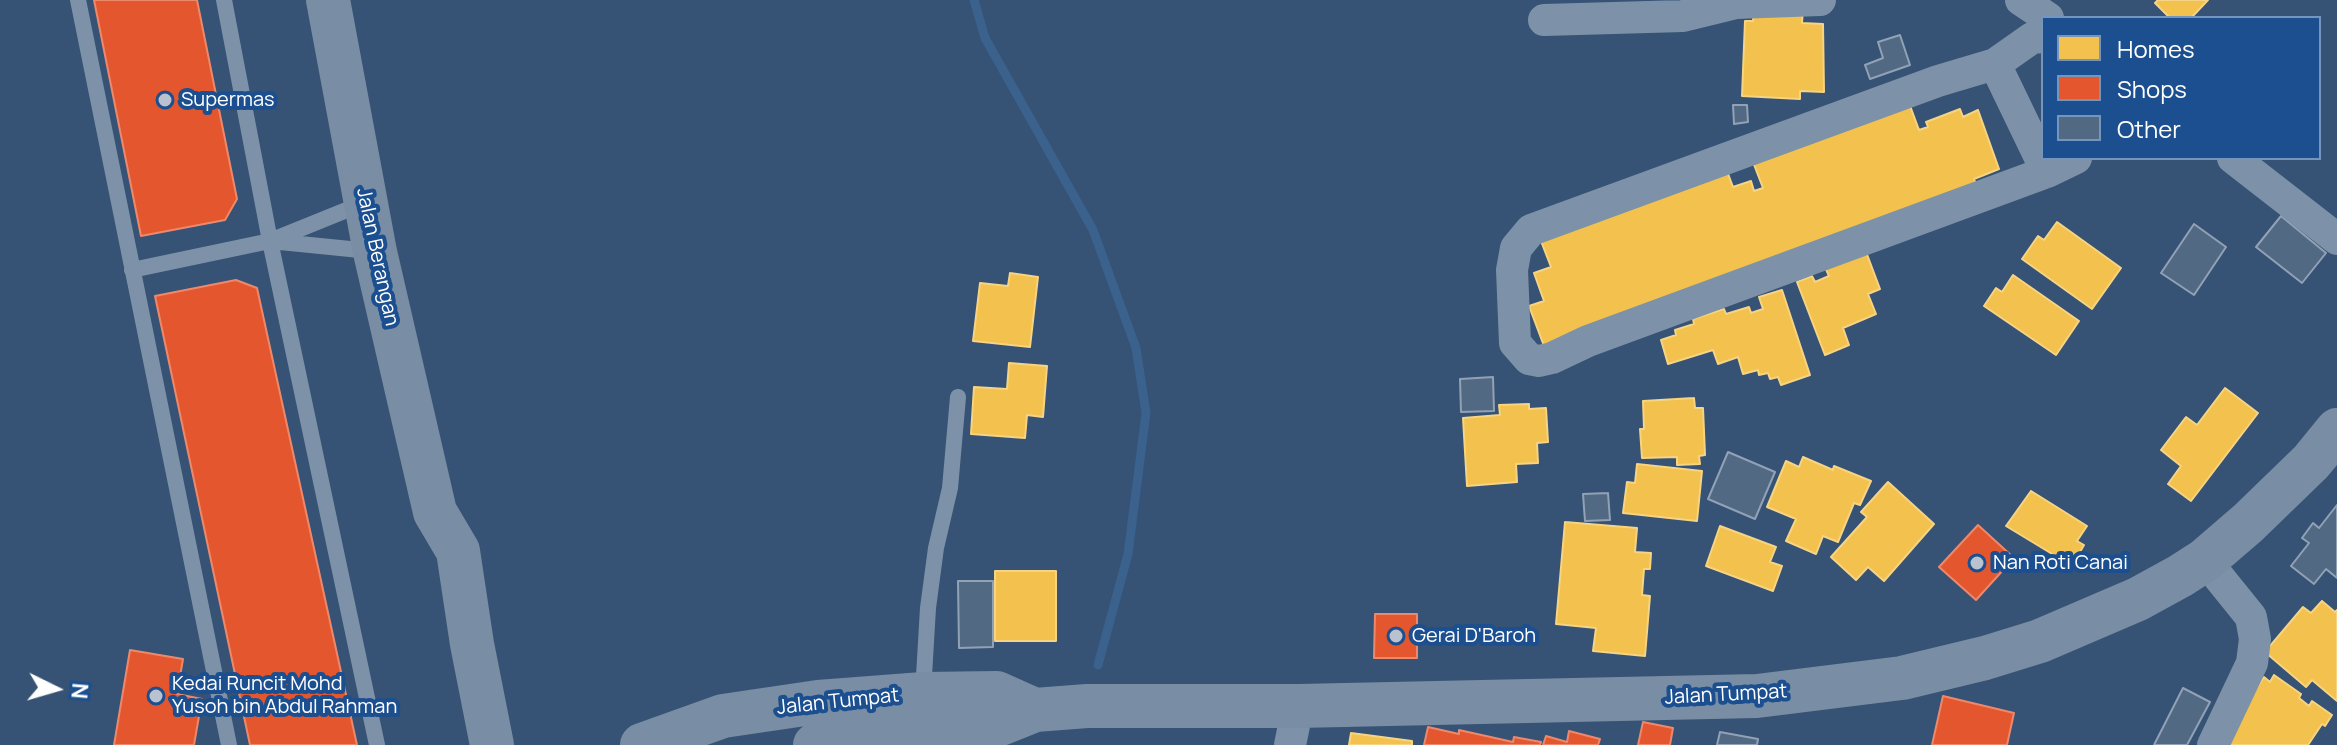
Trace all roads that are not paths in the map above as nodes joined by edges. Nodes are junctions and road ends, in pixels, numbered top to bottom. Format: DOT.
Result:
graph roads {
  1 [pos="78,0"];
  2 [pos="224,0"];
  3 [pos="328,0"];
  4 [pos="1820,0"];
  5 [pos="2021,0"];
  6 [pos="2045,16"];
  7 [pos="1544,20"];
  8 [pos="2041,37"];
  9 [pos="1995,64"];
  10 [pos="2041,160"];
  11 [pos="2041,160"];
  12 [pos="2072,160"];
  13 [pos="2236,160"];
  14 [pos="2047,172"];
  15 [pos="365,202"];
  16 [pos="2337,239"];
  17 [pos="270,241"];
  18 [pos="375,252"];
  19 [pos="132,270"];
  20 [pos="958,397"];
  21 [pos="2337,430"];
  22 [pos="2205,560"];
  23 [pos="923,694"];
  24 [pos="1035,710"];
  25 [pos="1294,726"];
  26 [pos="480,735"];
  27 [pos="229,745"];
  28 [pos="377,745"];
  29 [pos="520,745"];
  30 [pos="642,745"];
  31 [pos="815,745"];
  32 [pos="2213,745"];
  1 -- 19 [label="lane"];
  2 -- 17 [label="lane"];
  3 -- 15 [label="main road, Jalan Berangan"];
  4 -- 7 [label="street"];
  5 -- 6 [label="street"];
  8 -- 9 [label="street"];
  9 -- 11 [label="street"];
  9 -- 14 [label="street"];
  10 -- 14 [label="street"];
  12 -- 14 [label="street"];
  13 -- 16 [label="street"];
  15 -- 17 [label="lane"];
  15 -- 18 [label="main road, Jalan Berangan"];
  17 -- 18 [label="lane"];
  17 -- 19 [label="lane"];
  17 -- 28 [label="lane"];
  18 -- 26 [label="main road, Jalan Berangan"];
  19 -- 27 [label="lane"];
  20 -- 23 [label="lane"];
  21 -- 22 [label="main road, Jalan Tumpat"];
  22 -- 25 [label="main road, Jalan Tumpat"];
  22 -- 32 [label="street"];
  23 -- 24 [label="main road, Jalan Tumpat"];
  23 -- 30 [label="main road, Jalan Tumpat"];
  24 -- 25 [label="main road, Jalan Tumpat"];
  24 -- 31 [label="main road, Jalan Tumpat"];
  26 -- 29 [label="main road"];
}
